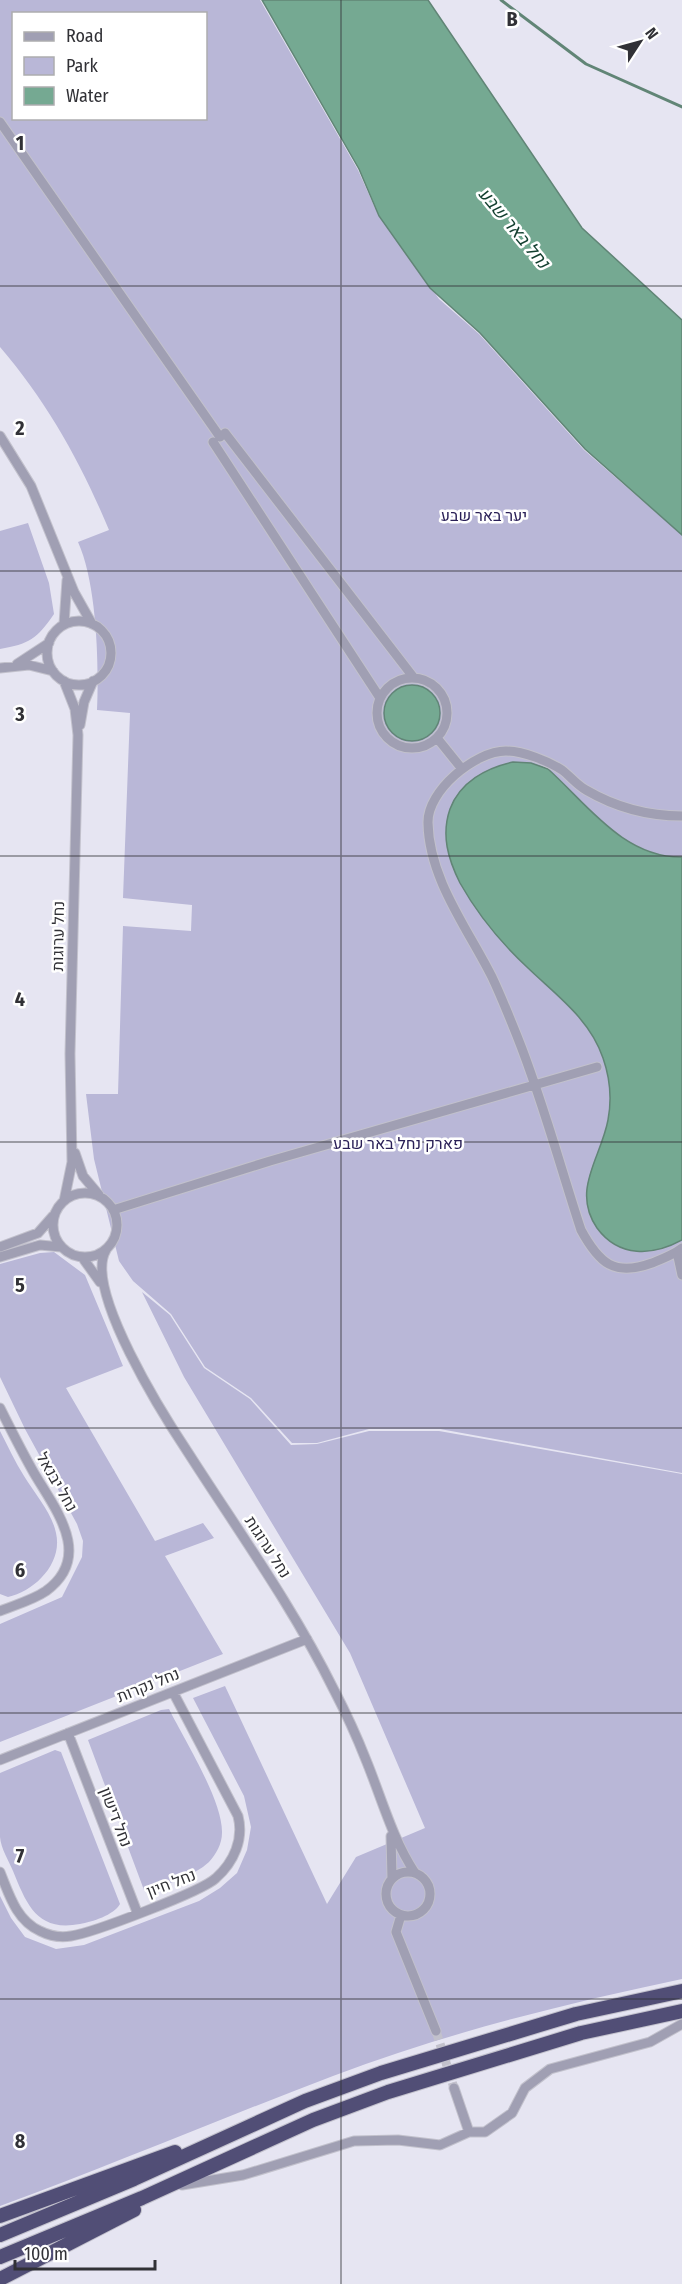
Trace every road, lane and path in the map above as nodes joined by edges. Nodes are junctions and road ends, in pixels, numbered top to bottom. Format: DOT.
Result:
graph roads {
  1 [pos="0,122"];
  2 [pos="0,436"];
  3 [pos="219,437"];
  4 [pos="67,575"];
  5 [pos="64,624"];
  6 [pos="92,624"];
  7 [pos="49,643"];
  8 [pos="15,665"];
  9 [pos="0,668"];
  10 [pos="53,671"];
  11 [pos="414,678"];
  12 [pos="64,681"];
  13 [pos="93,681"];
  14 [pos="380,698"];
  15 [pos="78,735"];
  16 [pos="437,738"];
  17 [pos="462,769"];
  18 [pos="682,816"];
  19 [pos="597,1067"];
  20 [pos="533,1085"];
  21 [pos="71,1137"];
  22 [pos="100,1197"];
  23 [pos="64,1201"];
  24 [pos="113,1210"];
  25 [pos="55,1214"];
  26 [pos="0,1247"];
  27 [pos="61,1247"];
  28 [pos="106,1250"];
  29 [pos="680,1250"];
  30 [pos="0,1257"];
  31 [pos="82,1257"];
  32 [pos="682,1271"];
  33 [pos="105,1290"];
  34 [pos="0,1408"];
  35 [pos="0,1611"];
  36 [pos="307,1639"];
  37 [pos="173,1692"];
  38 [pos="68,1733"];
  39 [pos="0,1760"];
  40 [pos="390,1828"];
  41 [pos="0,1872"];
  42 [pos="415,1873"];
  43 [pos="392,1878"];
  44 [pos="137,1912"];
  45 [pos="401,1915"];
  46 [pos="682,1991"];
  47 [pos="682,2011"];
  48 [pos="682,2024"];
  49 [pos="436,2031"];
  50 [pos="454,2088"];
  51 [pos="273,2115"];
  52 [pos="313,2120"];
  53 [pos="469,2132"];
  54 [pos="187,2183"];
  55 [pos="142,2198"];
  56 [pos="0,2216"];
  57 [pos="0,2235"];
  58 [pos="0,2257"];
  59 [pos="0,2279"];
  1 -- 3 [label="street"];
  2 -- 4 [label="street"];
  3 -- 11 [label="street"];
  3 -- 14 [label="street"];
  4 -- 5 [label="street"];
  4 -- 6 [label="street"];
  5 -- 6 [label="street"];
  5 -- 7 [label="street"];
  6 -- 13 [label="street"];
  7 -- 8 [label="street"];
  7 -- 10 [label="street"];
  8 -- 9 [label="street"];
  8 -- 10 [label="street"];
  10 -- 12 [label="street"];
  11 -- 14 [label="street"];
  11 -- 16 [label="street"];
  12 -- 13 [label="street"];
  12 -- 15 [label="street, נחל ערוגות"];
  13 -- 15 [label="street, נחל ערוגות"];
  14 -- 16 [label="street"];
  15 -- 21 [label="street, נחל ערוגות"];
  16 -- 17 [label="street"];
  17 -- 18 [label="street"];
  17 -- 20 [label="street"];
  19 -- 20 [label="street"];
  20 -- 24 [label="street"];
  20 -- 29 [label="street"];
  21 -- 22 [label="street, נחל ערוגות"];
  21 -- 23 [label="street, נחל ערוגות"];
  22 -- 23 [label="street"];
  22 -- 24 [label="street"];
  23 -- 25 [label="street"];
  24 -- 28 [label="street"];
  25 -- 26 [label="street"];
  25 -- 27 [label="street"];
  27 -- 30 [label="street"];
  27 -- 31 [label="street"];
  28 -- 31 [label="street"];
  28 -- 33 [label="street, נחל ערוגות"];
  29 -- 32 [label="street"];
  31 -- 33 [label="street, נחל ערוגות"];
  33 -- 36 [label="street, נחל ערוגות"];
  34 -- 35 [label="street, נחל יבנאל"];
  36 -- 37 [label="street, נחל נקרות"];
  36 -- 40 [label="street, נחל ערוגות"];
  37 -- 38 [label="street, נחל נקרות"];
  37 -- 44 [label="street, נחל חיון"];
  38 -- 39 [label="street, נחל נקרות"];
  38 -- 44 [label="street, נחל דישון"];
  40 -- 42 [label="street, נחל ערוגות"];
  40 -- 43 [label="street, נחל ערוגות"];
  41 -- 44 [label="street, נחל חיון"];
  42 -- 43 [label="street"];
  42 -- 45 [label="street"];
  43 -- 45 [label="street"];
  45 -- 49 [label="street"];
  46 -- 51 [label="highway"];
  47 -- 52 [label="highway"];
  48 -- 53 [label="street"];
  50 -- 53 [label="street"];
  51 -- 56 [label="highway"];
  51 -- 57 [label="highway"];
  52 -- 54 [label="highway"];
  52 -- 55 [label="highway"];
  53 -- 54 [label="street"];
  54 -- 55 [label="street"];
  54 -- 59 [label="highway"];
  55 -- 58 [label="highway"];
}
